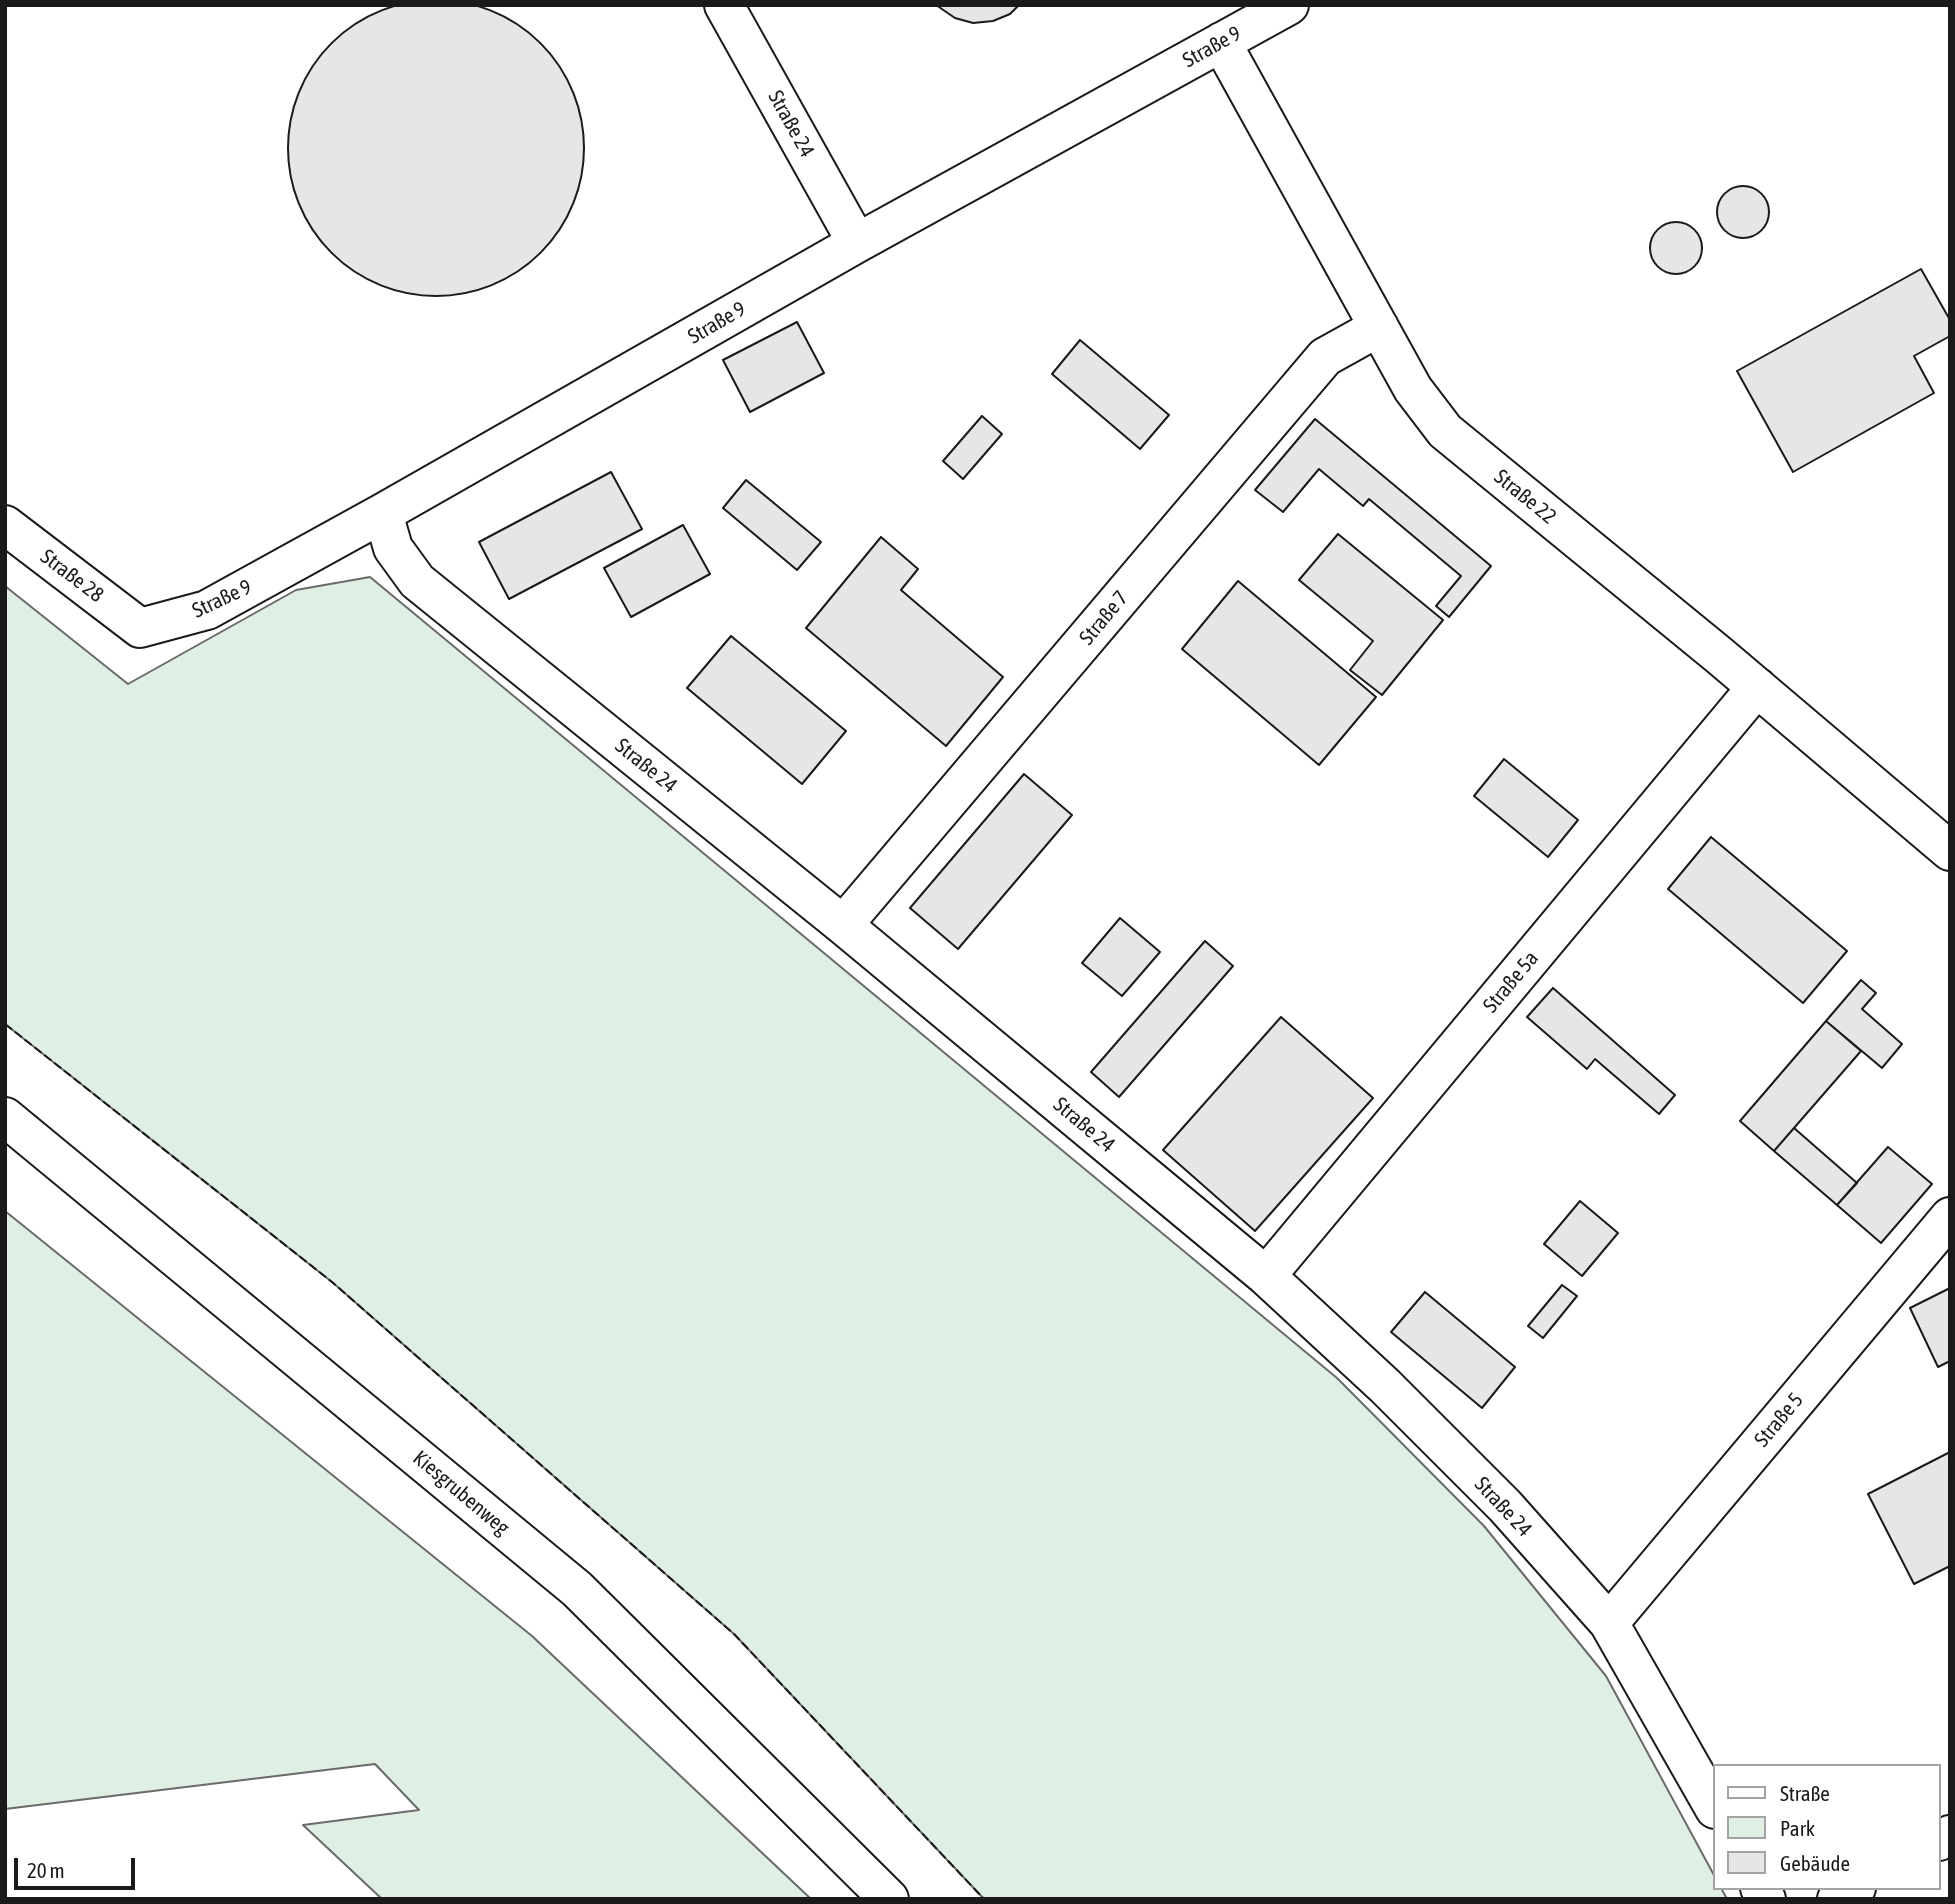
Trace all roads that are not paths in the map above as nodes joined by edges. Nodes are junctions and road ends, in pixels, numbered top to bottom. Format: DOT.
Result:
graph roads {
  1 [pos="724,5"];
  2 [pos="1289,5"];
  3 [pos="1221,42"];
  4 [pos="857,243"];
  5 [pos="1378,327"];
  6 [pos="383,513"];
  7 [pos="5,525"];
  8 [pos="140,628"];
  9 [pos="1757,687"];
  10 [pos="1950,851"];
  11 [pos="844,925"];
  12 [pos="5,1118"];
  13 [pos="1950,1217"];
  14 [pos="1266,1276"];
  15 [pos="1609,1623"];
  16 [pos="1714,1807"];
  17 [pos="1853,1890"];
  18 [pos="890,1899"];
  19 [pos="1837,1899"];
  1 -- 4 [label="main road, Straße 24"];
  2 -- 3 [label="main road, Straße 9"];
  3 -- 4 [label="main road, Straße 9"];
  3 -- 5 [label="main road, Straße 22"];
  4 -- 6 [label="main road, Straße 9"];
  5 -- 9 [label="main road, Straße 22"];
  5 -- 11 [label="main road, Straße 7"];
  6 -- 8 [label="main road, Straße 9"];
  6 -- 11 [label="main road, Straße 24"];
  7 -- 8 [label="main road, Straße 28"];
  9 -- 10 [label="main road, Straße 22"];
  9 -- 14 [label="main road, Straße 5a"];
  11 -- 14 [label="main road, Straße 24"];
  12 -- 18 [label="main road, Kiesgrubenweg"];
  13 -- 15 [label="main road, Straße 5"];
  14 -- 15 [label="main road, Straße 24"];
  15 -- 16 [label="main road, Straße 24"];
  17 -- 19 [label="main road"];
}
